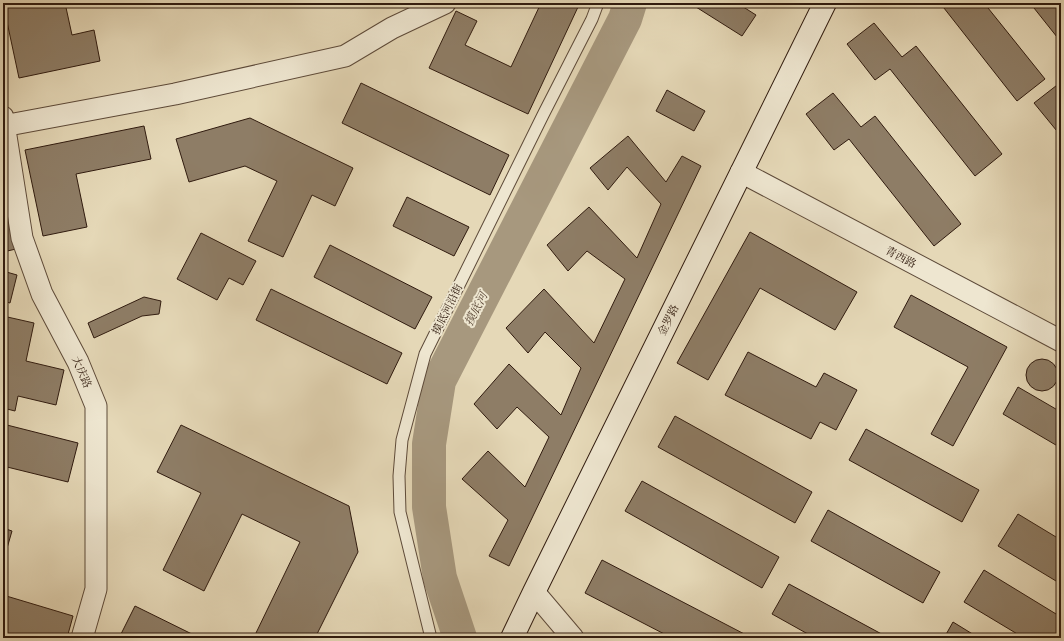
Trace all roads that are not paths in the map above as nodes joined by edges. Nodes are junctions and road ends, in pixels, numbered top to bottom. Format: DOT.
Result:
graph roads {
  1 [pos="445,3"];
  2 [pos="598,3"];
  3 [pos="825,3"];
  4 [pos="4,123"];
  5 [pos="741,172"];
  6 [pos="1061,341"];
  7 [pos="534,592"];
  8 [pos="82,638"];
  9 [pos="431,638"];
  10 [pos="512,638"];
  11 [pos="573,638"];
  1 -- 4 [label="street"];
  2 -- 9 [label="lane, 摸底河沿街"];
  3 -- 5 [label="street, 金罗路"];
  4 -- 8 [label="street, 大庆路"];
  5 -- 6 [label="street, 青西路"];
  5 -- 7 [label="street, 金罗路"];
  7 -- 10 [label="street, 金罗路"];
  7 -- 11 [label="street"];
}
